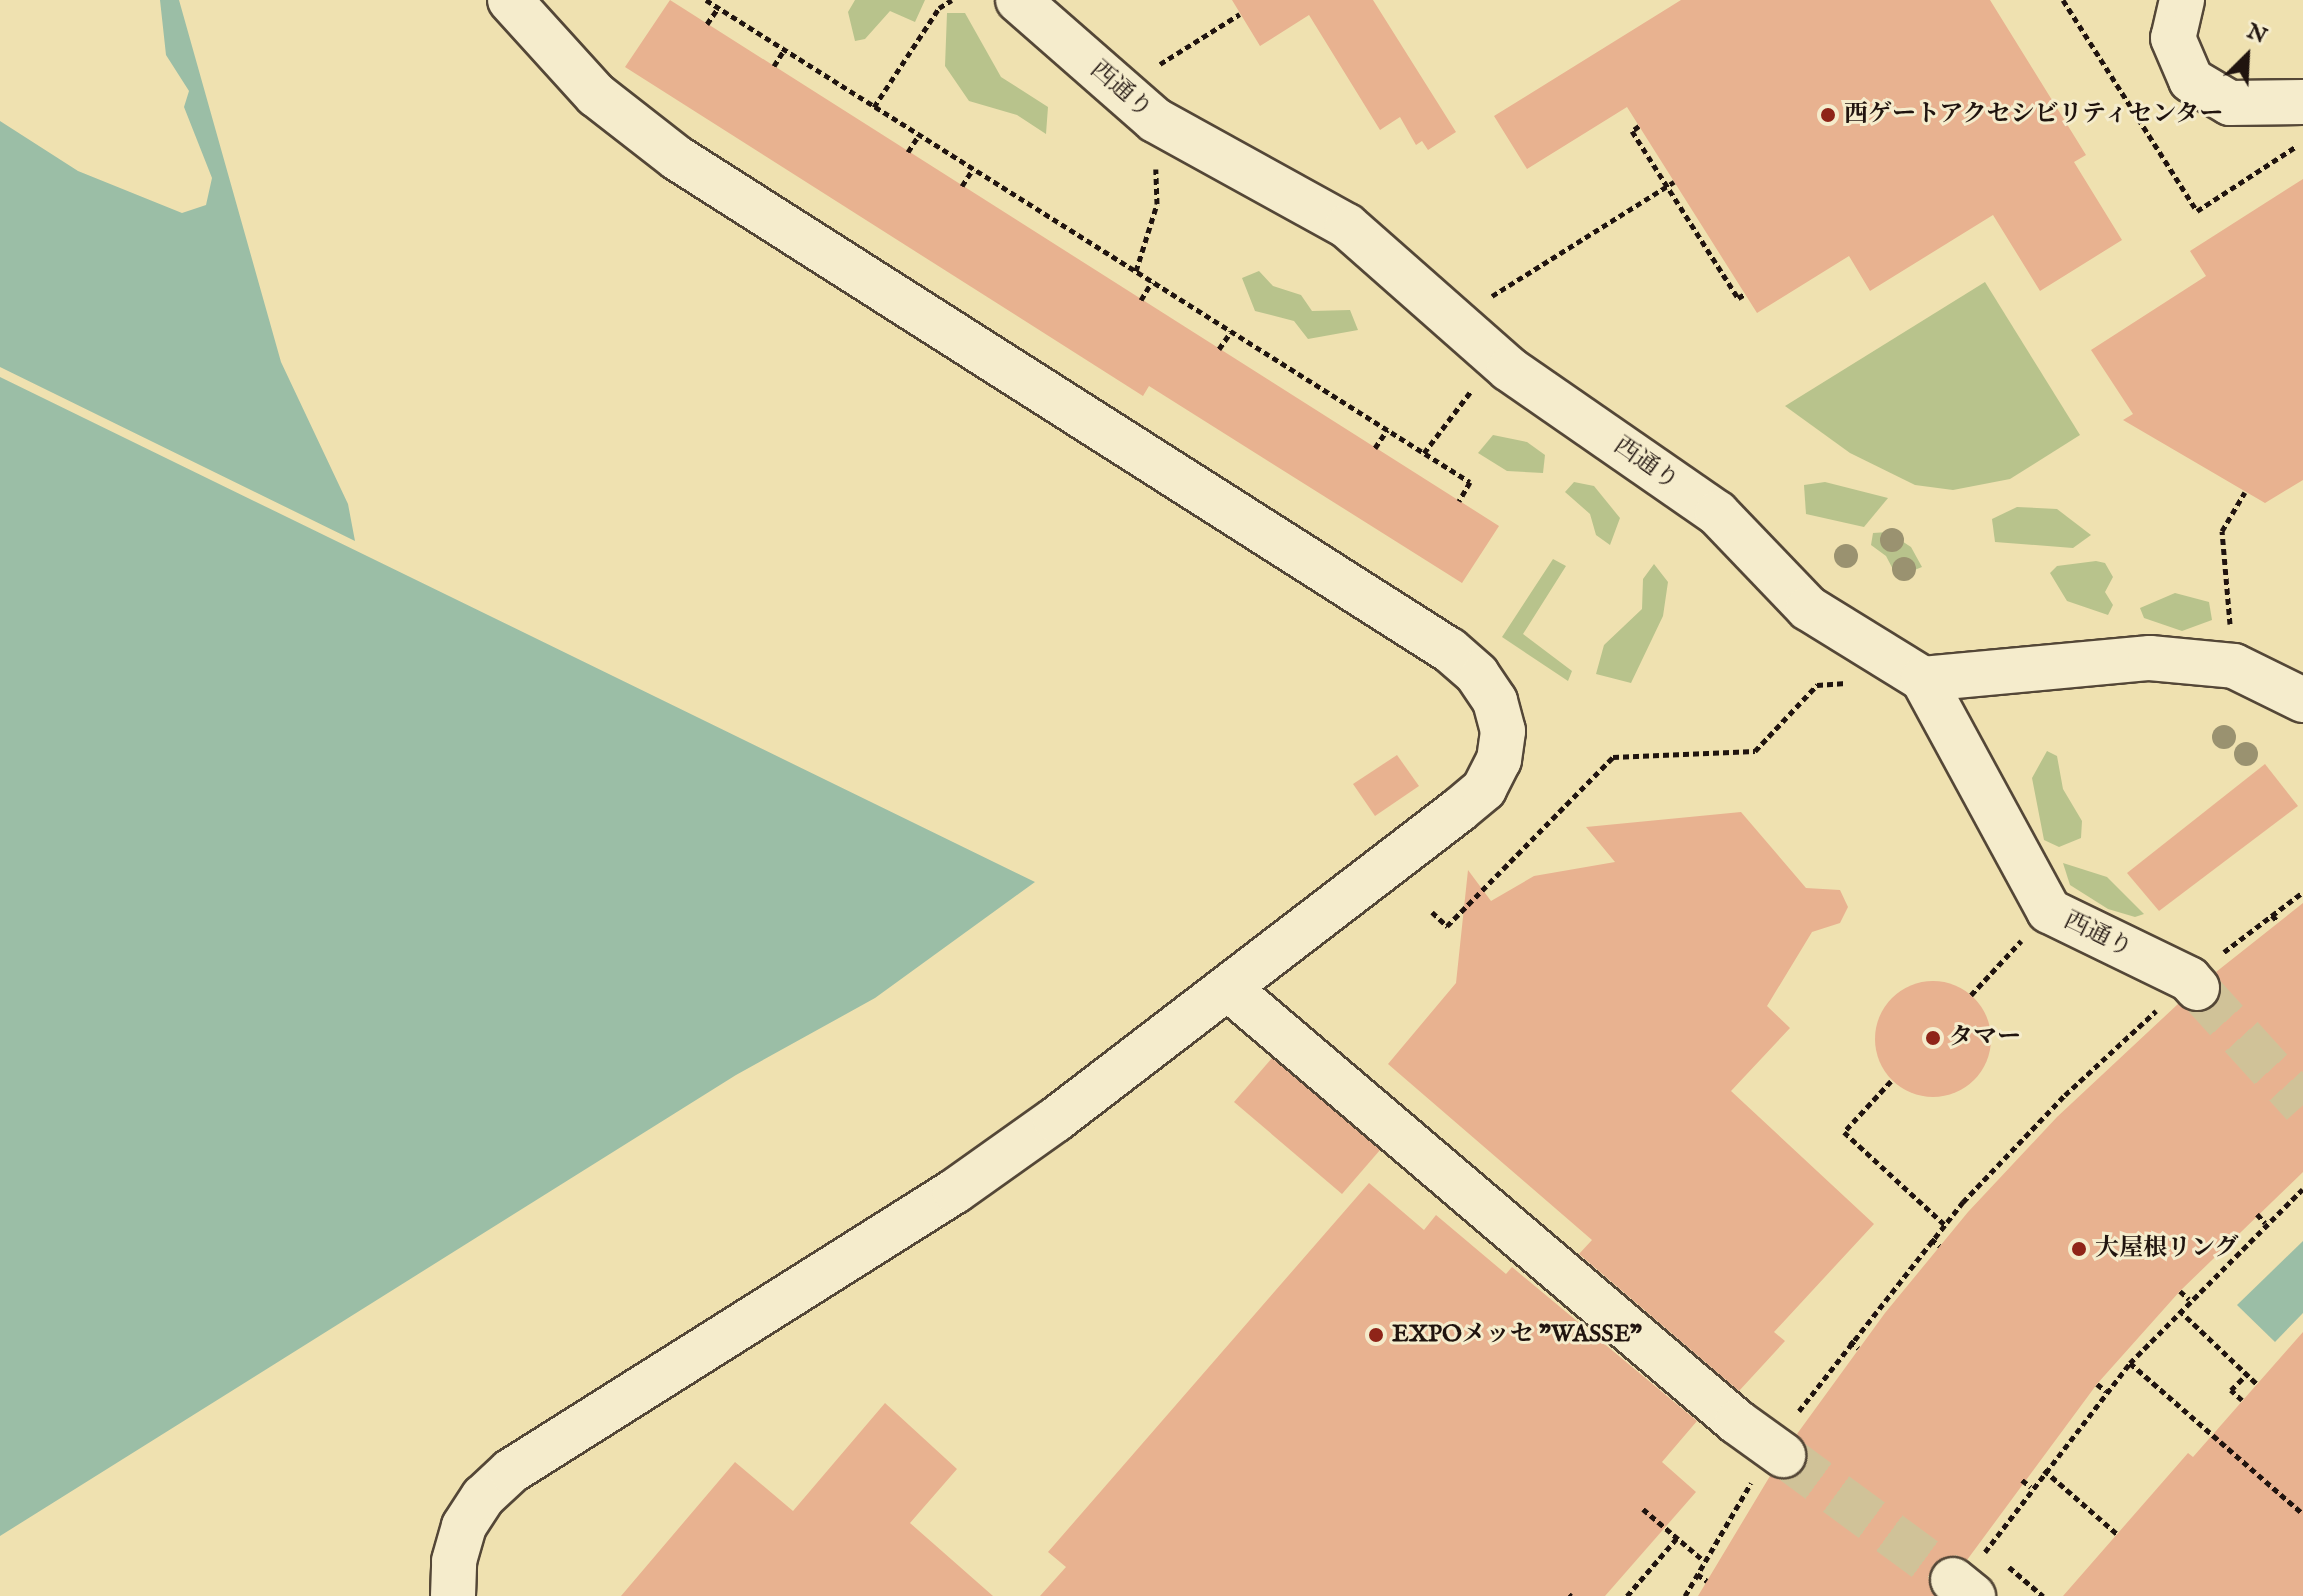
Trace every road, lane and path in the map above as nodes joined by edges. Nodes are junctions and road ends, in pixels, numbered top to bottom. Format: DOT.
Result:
graph roads {
  1 [pos="510,0"];
  2 [pos="706,0"];
  3 [pos="952,0"];
  4 [pos="1018,0"];
  5 [pos="2063,0"];
  6 [pos="2182,0"];
  7 [pos="718,8"];
  8 [pos="1240,14"];
  9 [pos="707,24"];
  10 [pos="784,50"];
  11 [pos="774,66"];
  12 [pos="1120,89"];
  13 [pos="2303,102"];
  14 [pos="874,107"];
  15 [pos="1155,120"];
  16 [pos="1639,126"];
  17 [pos="919,135"];
  18 [pos="2303,142"];
  19 [pos="908,152"];
  20 [pos="973,169"];
  21 [pos="1674,182"];
  22 [pos="962,186"];
  23 [pos="1667,186"];
  24 [pos="1709,238"];
  25 [pos="1703,243"];
  26 [pos="1136,271"];
  27 [pos="1152,282"];
  28 [pos="1745,294"];
  29 [pos="1141,300"];
  30 [pos="1454,320"];
  31 [pos="1231,332"];
  32 [pos="1219,349"];
  33 [pos="1509,369"];
  34 [pos="1387,430"];
  35 [pos="1375,448"];
  36 [pos="1424,453"];
  37 [pos="2245,492"];
  38 [pos="1459,501"];
  39 [pos="2234,666"];
  40 [pos="1923,679"];
  41 [pos="2303,700"];
  42 [pos="2303,892"];
  43 [pos="2049,911"];
  44 [pos="1432,912"];
  45 [pos="2272,915"];
  46 [pos="2278,922"];
  47 [pos="2193,984"];
  48 [pos="1229,989"];
  49 [pos="1971,995"];
  50 [pos="2109,1053"];
  51 [pos="2116,1060"];
  52 [pos="1891,1081"];
  53 [pos="2022,1138"];
  54 [pos="2029,1146"];
  55 [pos="2303,1189"];
  56 [pos="2257,1214"];
  57 [pos="2265,1223"];
  58 [pos="1944,1224"];
  59 [pos="1931,1239"];
  60 [pos="1940,1246"];
  61 [pos="2180,1291"];
  62 [pos="2189,1299"];
  63 [pos="2179,1310"];
  64 [pos="1850,1341"];
  65 [pos="1858,1348"];
  66 [pos="2130,1363"];
  67 [pos="2246,1375"];
  68 [pos="2097,1384"];
  69 [pos="2257,1384"];
  70 [pos="2106,1391"];
  71 [pos="2242,1400"];
  72 [pos="1779,1452"];
  73 [pos="2044,1470"];
  74 [pos="2022,1480"];
  75 [pos="2031,1487"];
  76 [pos="1643,1509"];
  77 [pos="2303,1514"];
  78 [pos="2117,1534"];
  79 [pos="1677,1538"];
  80 [pos="1987,1548"];
  81 [pos="1704,1561"];
  82 [pos="1697,1574"];
  83 [pos="1707,1581"];
  84 [pos="1963,1588"];
  85 [pos="453,1596"];
  86 [pos="1627,1596"];
  87 [pos="1685,1596"];
  88 [pos="2043,1596"];
  1 -- 48 [label="lane"];
  2 -- 7 [label="path"];
  3 -- 14 [label="path"];
  4 -- 12 [label="lane, 西通り"];
  5 -- 18 [label="path"];
  6 -- 13 [label="lane"];
  7 -- 9 [label="path"];
  7 -- 10 [label="path"];
  8 -- 12 [label="path"];
  10 -- 11 [label="path"];
  10 -- 14 [label="path"];
  12 -- 15 [label="lane, 西通り"];
  14 -- 17 [label="path"];
  15 -- 26 [label="path"];
  15 -- 30 [label="lane, 西通り"];
  16 -- 23 [label="path"];
  17 -- 19 [label="path"];
  17 -- 20 [label="path"];
  20 -- 22 [label="path"];
  20 -- 26 [label="path"];
  21 -- 23 [label="path"];
  23 -- 25 [label="path"];
  23 -- 30 [label="path"];
  24 -- 25 [label="path"];
  25 -- 28 [label="path"];
  26 -- 27 [label="path"];
  27 -- 29 [label="path"];
  27 -- 31 [label="path"];
  30 -- 33 [label="lane, 西通り"];
  31 -- 32 [label="path"];
  31 -- 34 [label="path"];
  33 -- 36 [label="path"];
  33 -- 40 [label="lane, 西通り"];
  34 -- 35 [label="path"];
  34 -- 36 [label="path"];
  36 -- 38 [label="path"];
  37 -- 39 [label="path"];
  39 -- 40 [label="lane"];
  39 -- 41 [label="lane"];
  40 -- 43 [label="lane, 西通り"];
  40 -- 44 [label="path"];
  42 -- 45 [label="path"];
  43 -- 47 [label="lane, 西通り"];
  43 -- 49 [label="path"];
  45 -- 46 [label="path"];
  45 -- 47 [label="path"];
  47 -- 50 [label="path"];
  48 -- 72 [label="lane"];
  48 -- 85 [label="lane"];
  50 -- 51 [label="path"];
  50 -- 53 [label="path"];
  52 -- 58 [label="path"];
  53 -- 54 [label="path"];
  53 -- 58 [label="path"];
  55 -- 57 [label="path"];
  56 -- 57 [label="path"];
  57 -- 62 [label="path"];
  58 -- 59 [label="path"];
  59 -- 60 [label="path"];
  59 -- 64 [label="path"];
  61 -- 62 [label="path"];
  62 -- 63 [label="path"];
  63 -- 66 [label="path"];
  63 -- 67 [label="path"];
  64 -- 65 [label="path"];
  64 -- 72 [label="path"];
  66 -- 70 [label="path"];
  66 -- 77 [label="path"];
  67 -- 69 [label="path"];
  67 -- 71 [label="path"];
  68 -- 70 [label="path"];
  70 -- 73 [label="path"];
  72 -- 81 [label="path"];
  73 -- 75 [label="path"];
  73 -- 78 [label="path"];
  74 -- 75 [label="path"];
  75 -- 80 [label="path"];
  76 -- 79 [label="path"];
  79 -- 81 [label="path"];
  79 -- 86 [label="path"];
  80 -- 84 [label="path"];
  80 -- 88 [label="path"];
  81 -- 82 [label="path"];
  82 -- 83 [label="path"];
  82 -- 87 [label="path"];
}
